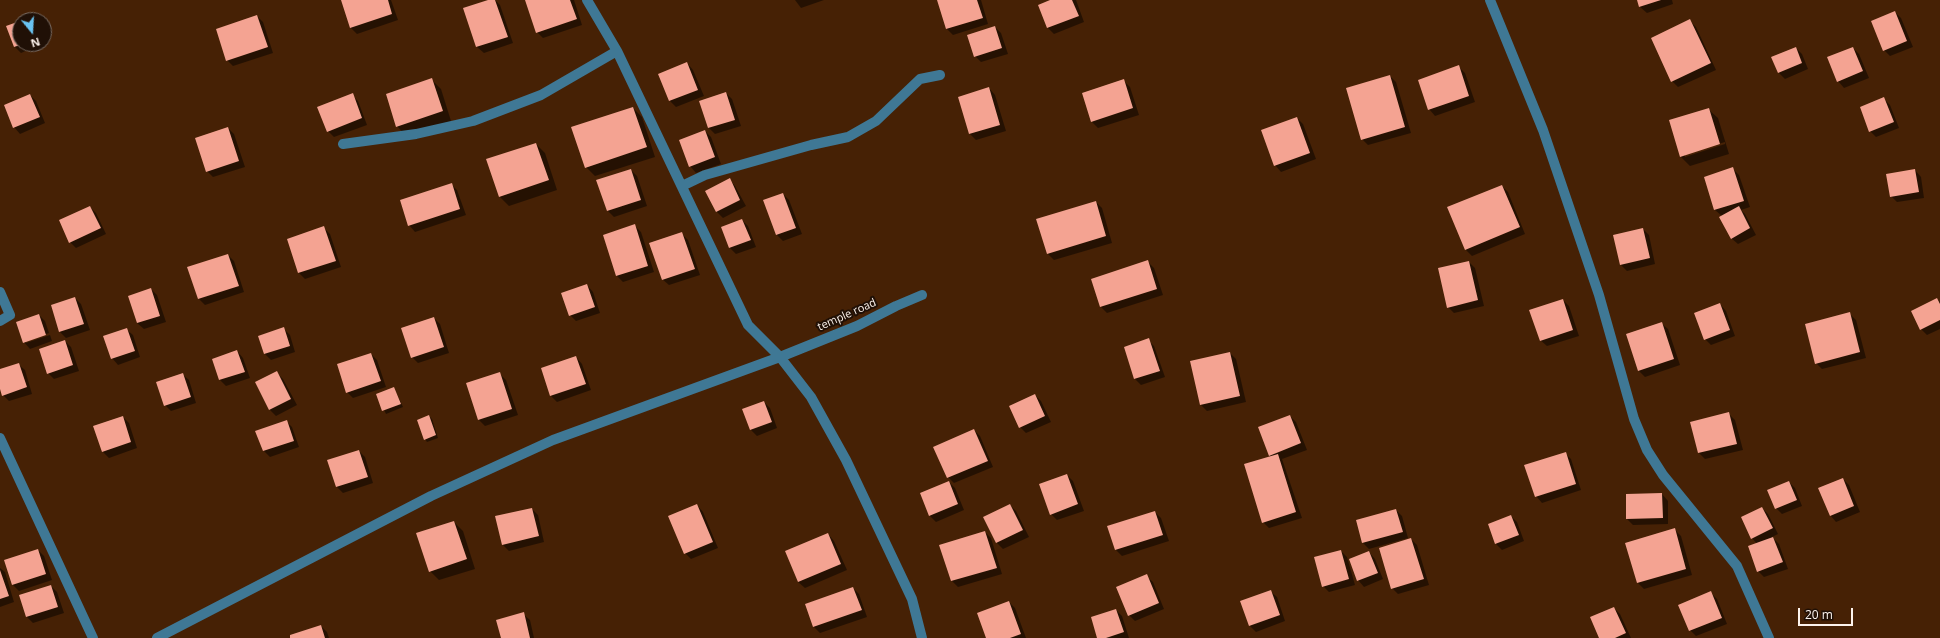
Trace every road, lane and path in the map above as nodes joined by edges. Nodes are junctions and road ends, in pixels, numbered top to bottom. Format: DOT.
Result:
graph roads {
  1 [pos="587,0"];
  2 [pos="1490,0"];
  3 [pos="617,51"];
  4 [pos="940,75"];
  5 [pos="343,144"];
  6 [pos="682,186"];
  7 [pos="0,292"];
  8 [pos="922,295"];
  9 [pos="0,321"];
  10 [pos="780,357"];
  11 [pos="0,438"];
  12 [pos="93,638"];
  13 [pos="157,638"];
  14 [pos="922,638"];
  15 [pos="1769,638"];
  1 -- 3 [label="street"];
  2 -- 15 [label="street"];
  3 -- 5 [label="street"];
  3 -- 6 [label="street"];
  4 -- 6 [label="street"];
  6 -- 10 [label="street"];
  7 -- 9 [label="street"];
  8 -- 10 [label="street, temple road"];
  10 -- 13 [label="street, temple road"];
  10 -- 14 [label="street"];
  11 -- 12 [label="street"];
}
